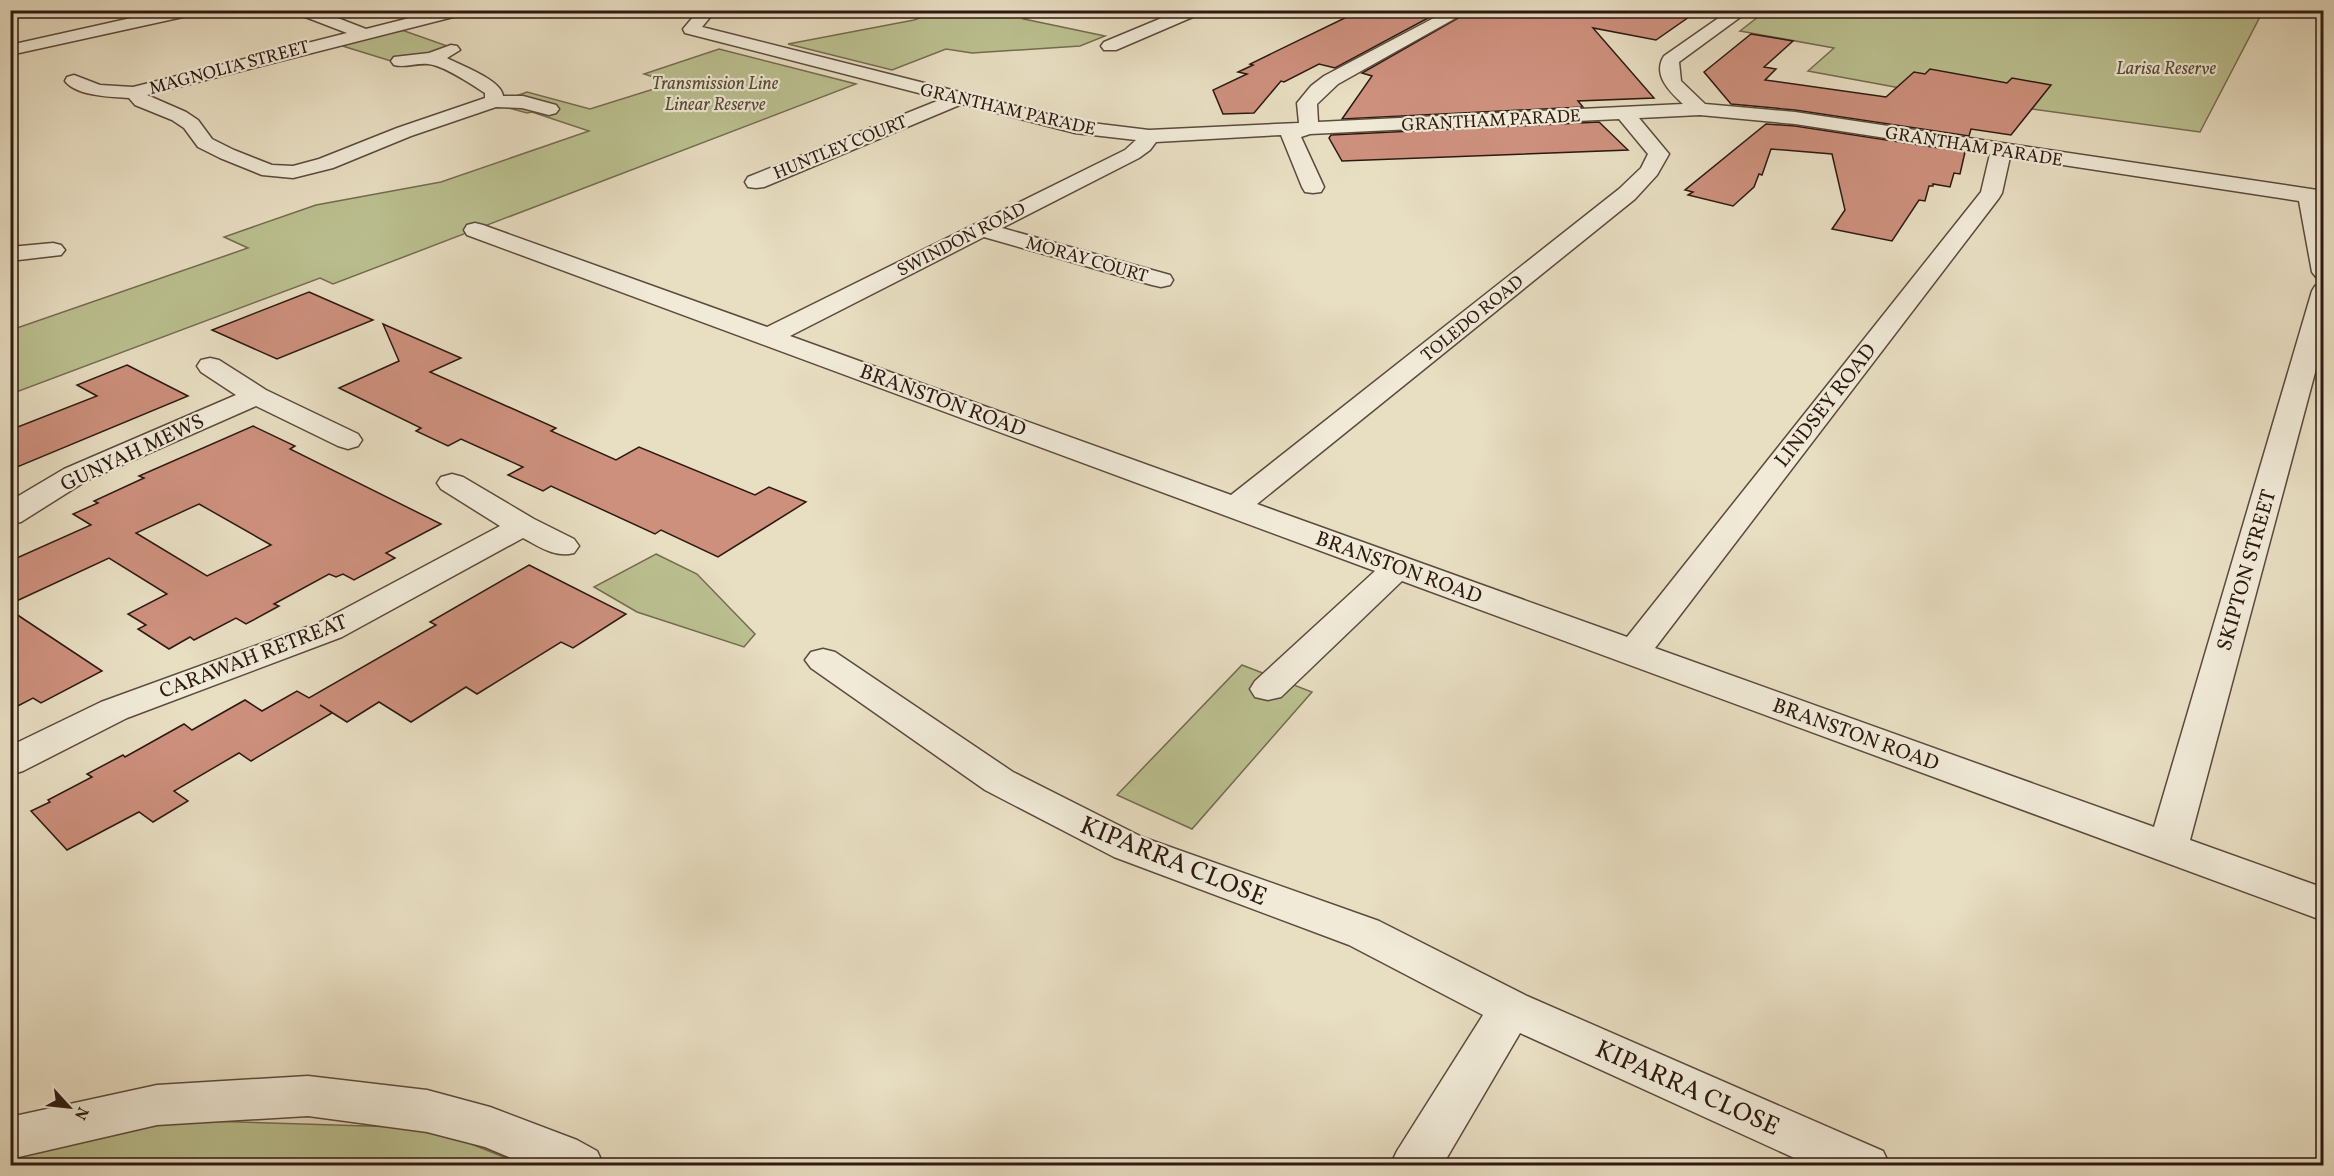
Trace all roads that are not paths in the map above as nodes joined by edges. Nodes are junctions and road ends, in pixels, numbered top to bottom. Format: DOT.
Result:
graph roads {
  1 [pos="192,10"];
  2 [pos="301,10"];
  3 [pos="463,10"];
  4 [pos="708,10"];
  5 [pos="1196,10"];
  6 [pos="1462,10"];
  7 [pos="1742,10"];
  8 [pos="362,33"];
  9 [pos="1110,46"];
  10 [pos="10,50"];
  11 [pos="451,50"];
  12 [pos="432,58"];
  13 [pos="400,61"];
  14 [pos="74,81"];
  15 [pos="135,93"];
  16 [pos="958,99"];
  17 [pos="494,101"];
  18 [pos="549,109"];
  19 [pos="1700,109"];
  20 [pos="1625,114"];
  21 [pos="1309,128"];
  22 [pos="1149,136"];
  23 [pos="2001,150"];
  24 [pos="756,182"];
  25 [pos="1313,187"];
  26 [pos="2316,197"];
  27 [pos="979,229"];
  28 [pos="475,230"];
  29 [pos="53,250"];
  30 [pos="10,254"];
  31 [pos="2324,272"];
  32 [pos="1161,280"];
  33 [pos="2324,291"];
  34 [pos="768,337"];
  35 [pos="210,366"];
  36 [pos="256,396"];
  37 [pos="348,440"];
  38 [pos="452,483"];
  39 [pos="1235,507"];
  40 [pos="10,515"];
  41 [pos="523,525"];
  42 [pos="563,546"];
  43 [pos="1398,567"];
  44 [pos="1633,653"];
  45 [pos="824,660"];
  46 [pos="1268,689"];
  47 [pos="10,762"];
  48 [pos="2168,848"];
  49 [pos="2324,905"];
  50 [pos="1511,1009"];
  51 [pos="10,1138"];
  52 [pos="579,1166"];
  53 [pos="1415,1166"];
  54 [pos="1865,1166"];
  1 -- 10 [label="street"];
  2 -- 8 [label="street"];
  3 -- 8 [label="street, MAGNOLIA STREET"];
  4 -- 16 [label="street, GRANTHAM PARADE"];
  5 -- 9 [label="street"];
  6 -- 21 [label="street"];
  7 -- 19 [label="street"];
  8 -- 15 [label="street, MAGNOLIA STREET"];
  11 -- 12 [label="street"];
  12 -- 13 [label="street"];
  12 -- 17 [label="street"];
  14 -- 15 [label="street"];
  15 -- 17 [label="street, MAGNOLIA STREET"];
  16 -- 22 [label="street, GRANTHAM PARADE"];
  16 -- 24 [label="street, HUNTLEY COURT"];
  17 -- 18 [label="street"];
  19 -- 20 [label="street, GRANTHAM PARADE"];
  19 -- 23 [label="street, GRANTHAM PARADE"];
  20 -- 21 [label="street, GRANTHAM PARADE"];
  20 -- 39 [label="street, TOLEDO ROAD"];
  21 -- 22 [label="street, GRANTHAM PARADE"];
  21 -- 25 [label="street"];
  22 -- 27 [label="street, SWINDON ROAD"];
  23 -- 26 [label="street, GRANTHAM PARADE"];
  23 -- 44 [label="street, LINDSEY ROAD"];
  26 -- 31 [label="street"];
  27 -- 32 [label="street, MORAY COURT"];
  27 -- 34 [label="street, SWINDON ROAD"];
  28 -- 34 [label="street, BRANSTON ROAD"];
  29 -- 30 [label="street"];
  33 -- 48 [label="street, SKIPTON STREET"];
  34 -- 39 [label="street, BRANSTON ROAD"];
  35 -- 36 [label="street"];
  36 -- 37 [label="street"];
  36 -- 40 [label="street, GUNYAH MEWS"];
  38 -- 41 [label="street"];
  39 -- 43 [label="street, BRANSTON ROAD"];
  41 -- 42 [label="street"];
  41 -- 47 [label="street, CARAWAH RETREAT"];
  43 -- 44 [label="street, BRANSTON ROAD"];
  43 -- 46 [label="street"];
  44 -- 48 [label="street, BRANSTON ROAD"];
  45 -- 50 [label="street, KIPARRA CLOSE"];
  48 -- 49 [label="street, BRANSTON ROAD"];
  50 -- 53 [label="street"];
  50 -- 54 [label="street, KIPARRA CLOSE"];
  51 -- 52 [label="street"];
}
